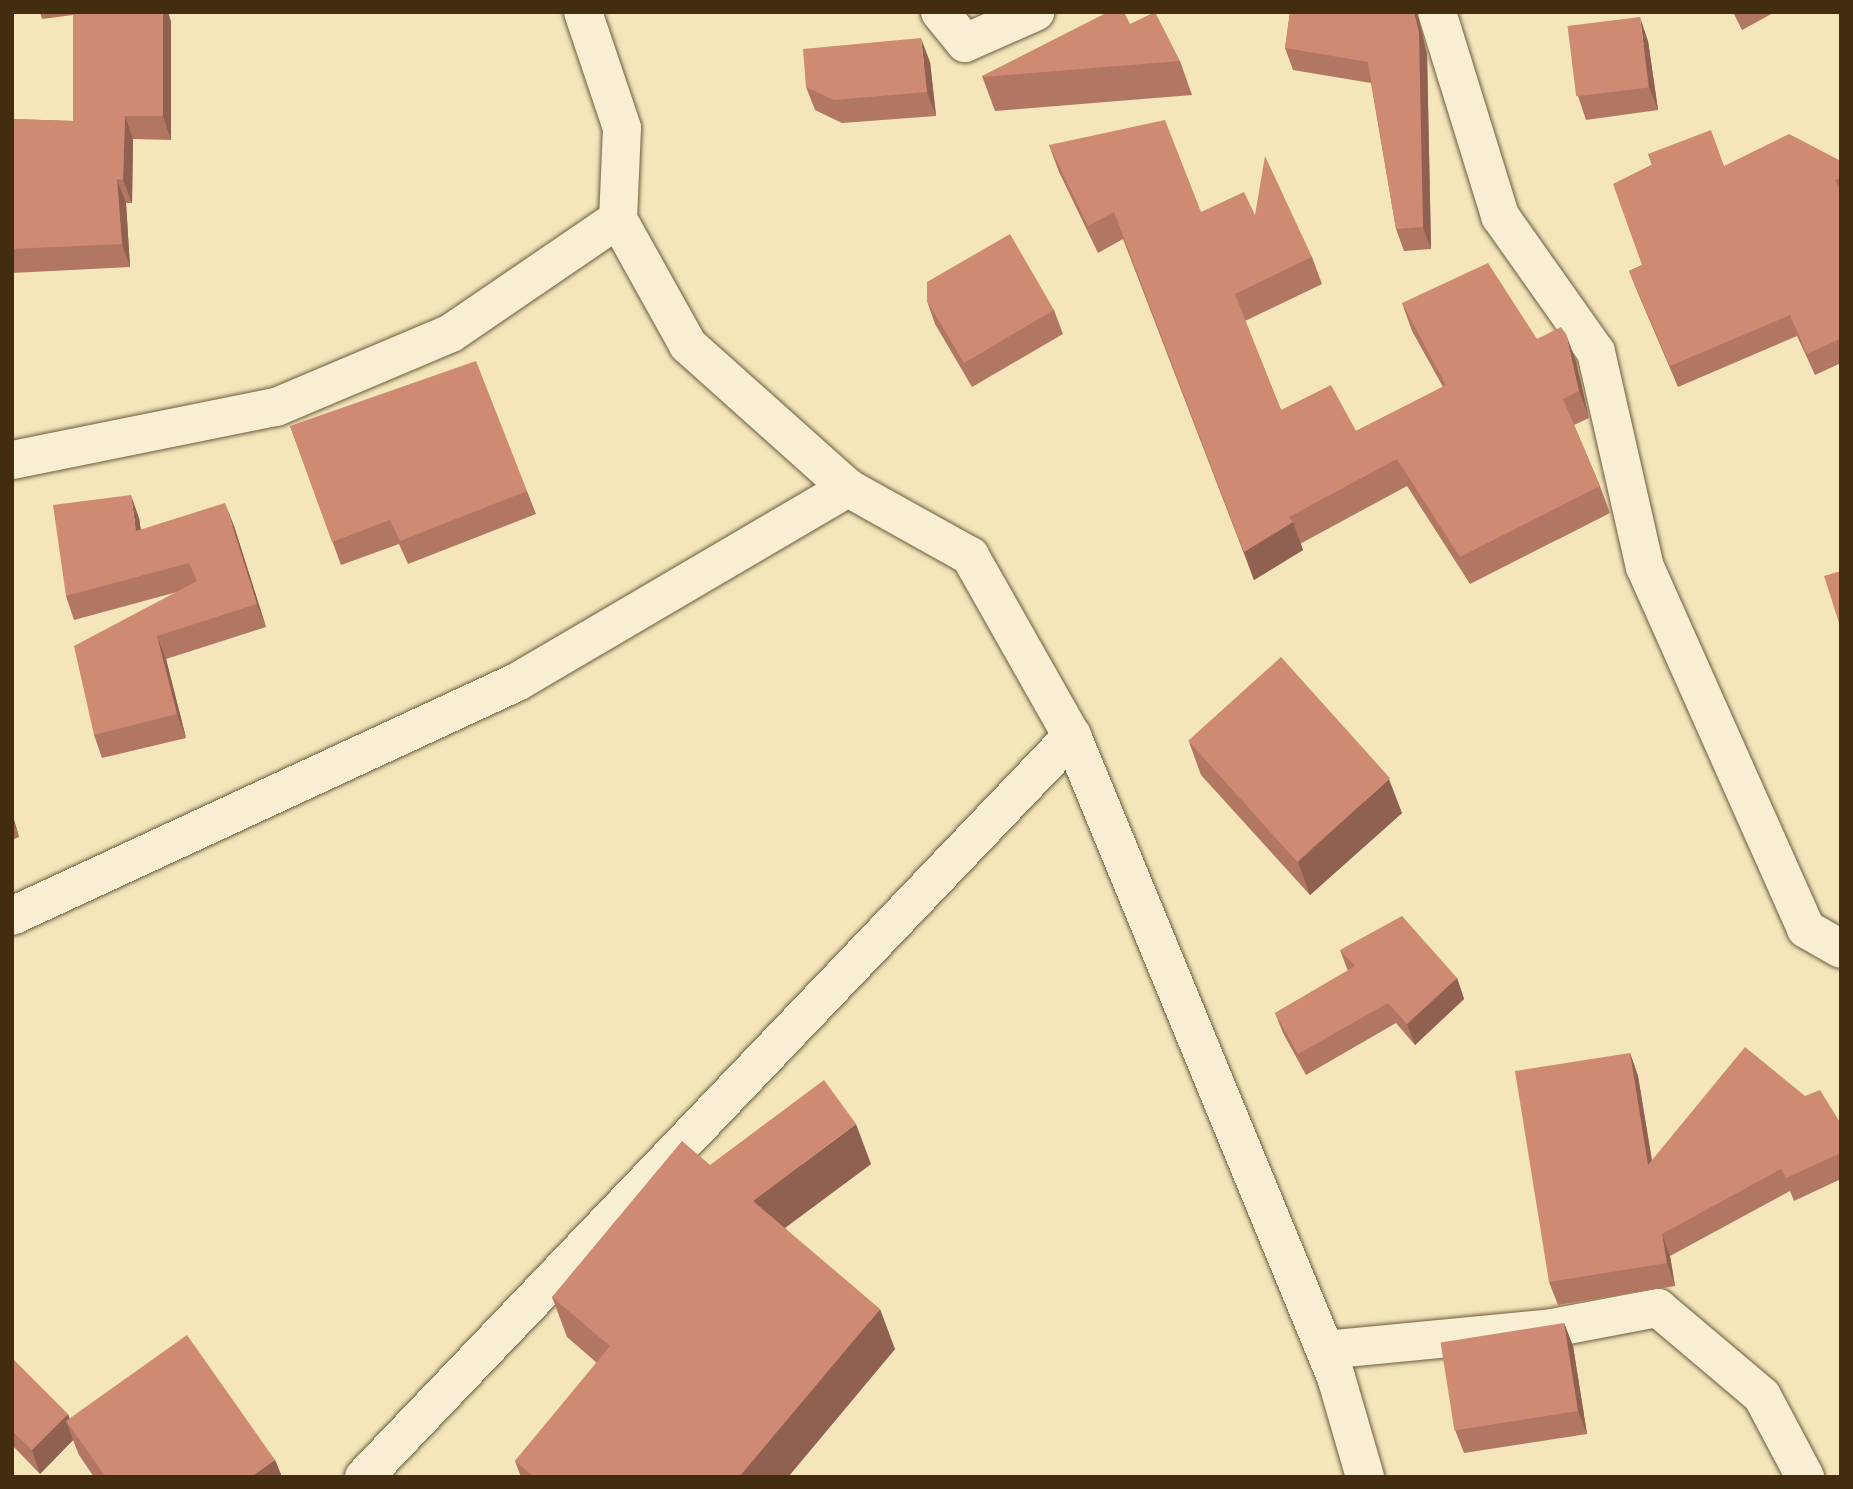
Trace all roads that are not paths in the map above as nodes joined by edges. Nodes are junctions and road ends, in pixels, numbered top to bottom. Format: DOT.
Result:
graph roads {
  1 [pos="583,12"];
  2 [pos="940,12"];
  3 [pos="1035,12"];
  4 [pos="1437,12"];
  5 [pos="618,219"];
  6 [pos="12,460"];
  7 [pos="848,488"];
  8 [pos="1072,736"];
  9 [pos="12,916"];
  10 [pos="1841,949"];
  11 [pos="1325,1350"];
  12 [pos="363,1477"];
  13 [pos="1365,1477"];
  14 [pos="1805,1477"];
  1 -- 5 [label="street"];
  2 -- 3 [label="street"];
  4 -- 10 [label="street"];
  5 -- 6 [label="street"];
  5 -- 7 [label="street"];
  7 -- 8 [label="street"];
  7 -- 9 [label="street"];
  8 -- 11 [label="street"];
  8 -- 12 [label="street"];
  11 -- 13 [label="street"];
  11 -- 14 [label="street"];
}
